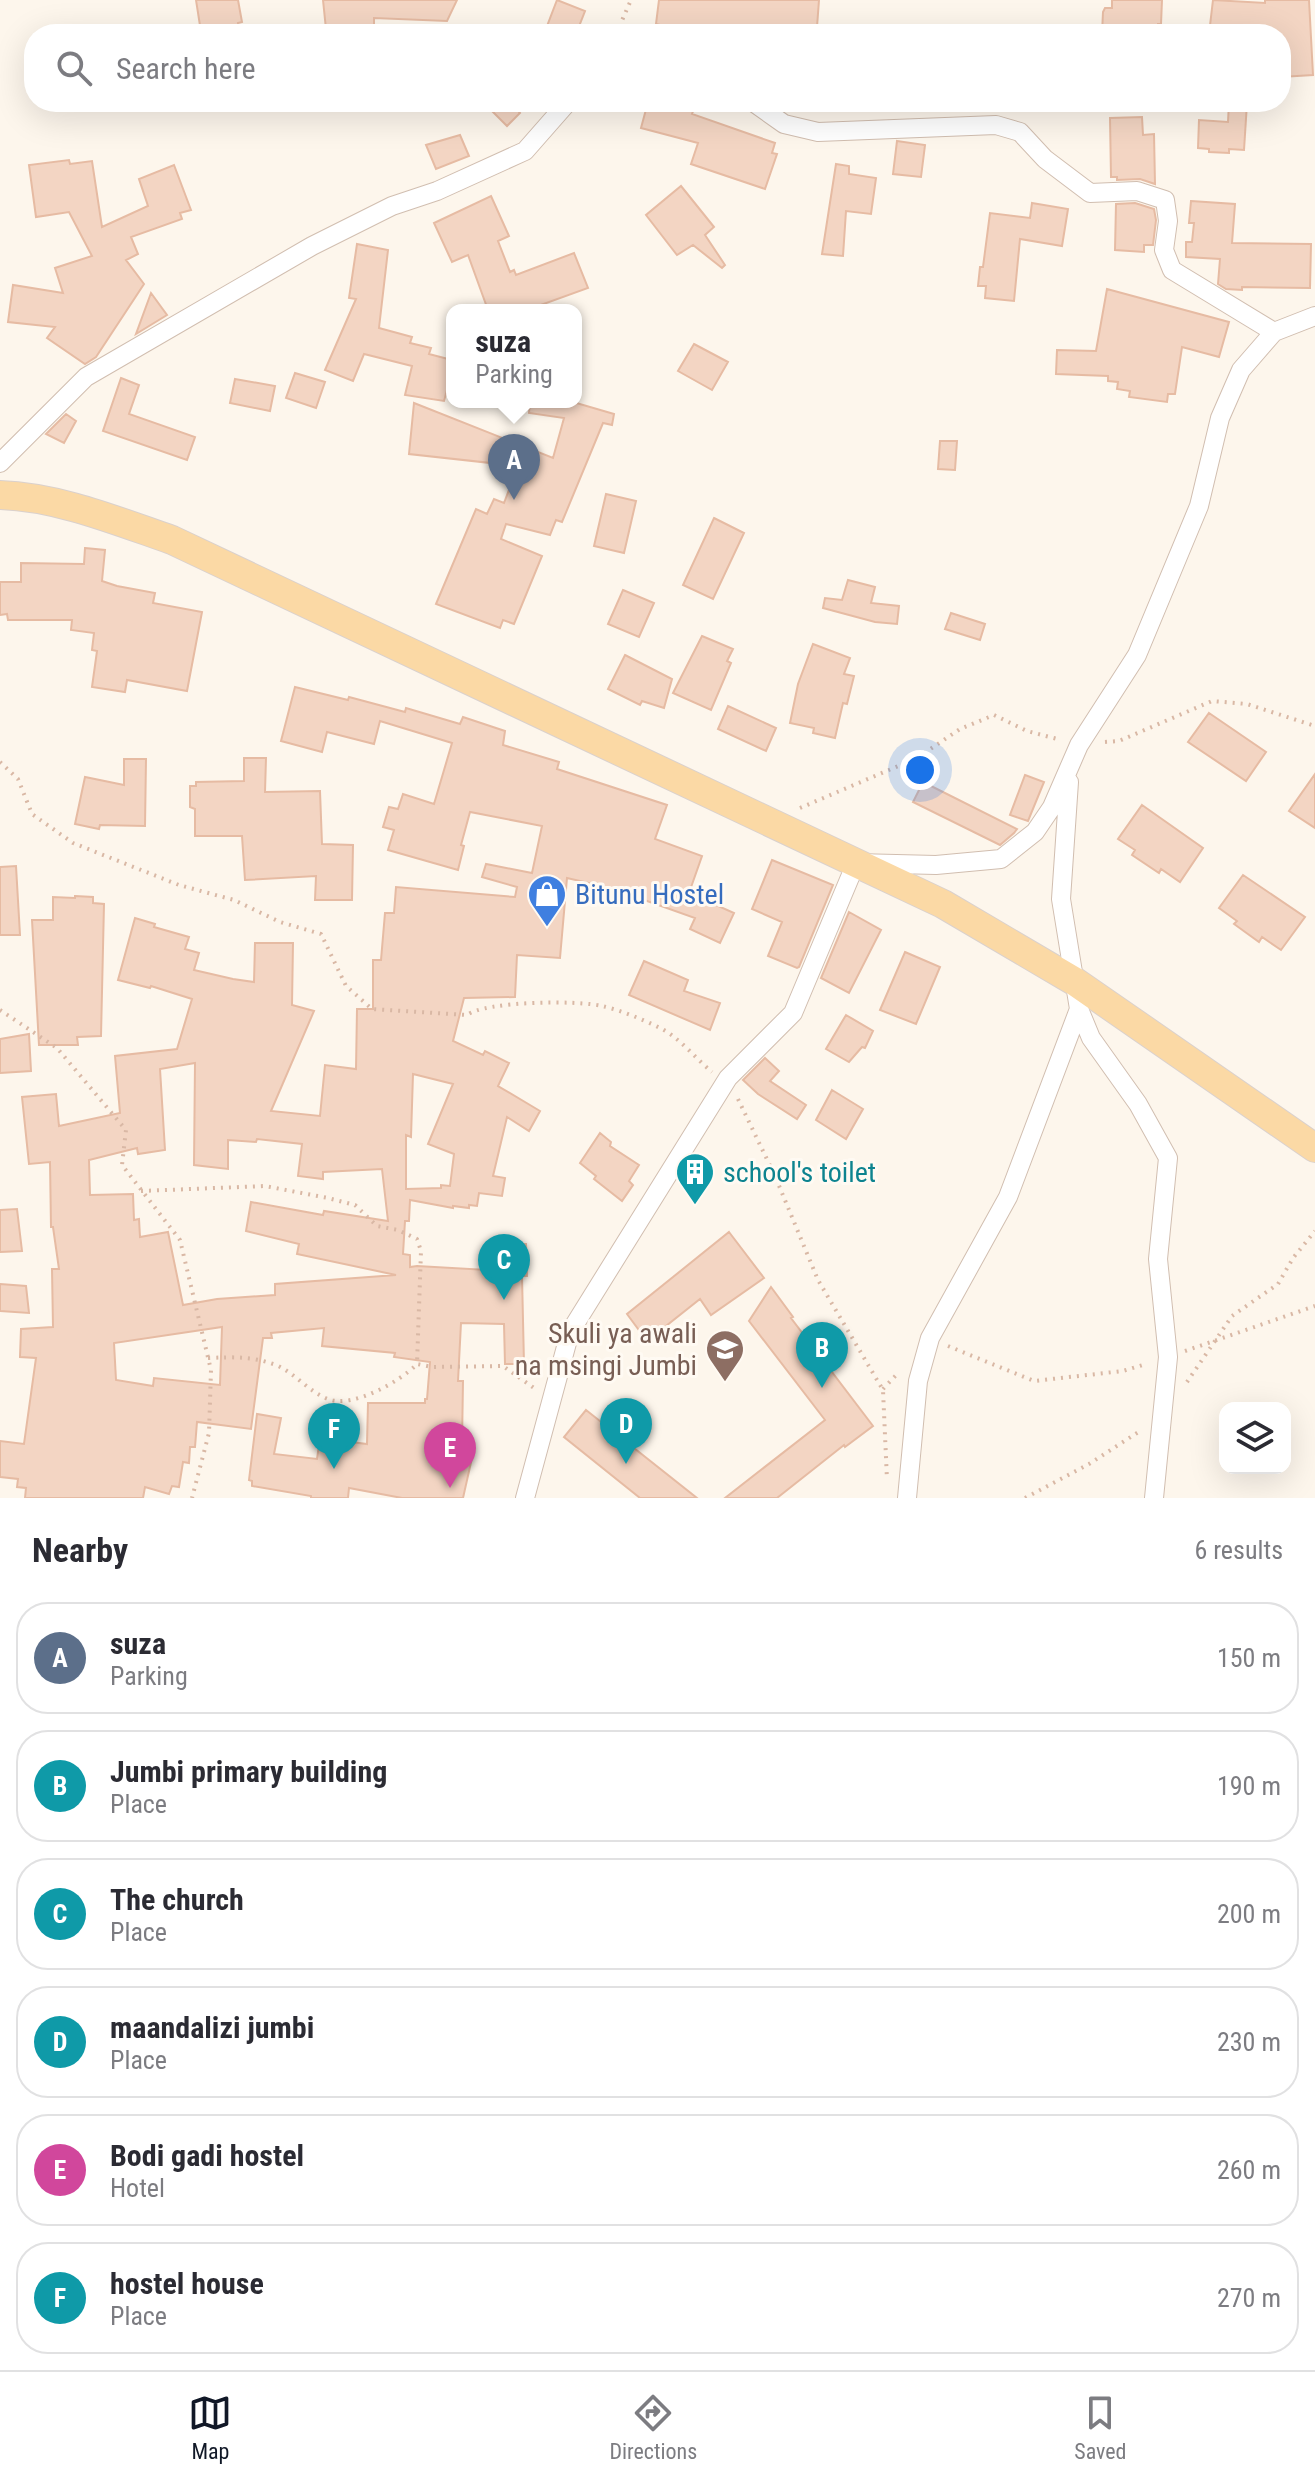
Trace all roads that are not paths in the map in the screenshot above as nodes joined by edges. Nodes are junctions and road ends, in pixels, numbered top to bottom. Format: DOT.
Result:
graph roads {
  1 [pos="559,112"];
  2 [pos="767,112"];
  3 [pos="1315,316"];
  4 [pos="1274,332"];
  5 [pos="0,463"];
  6 [pos="0,495"];
  7 [pos="1079,745"];
  8 [pos="856,863"];
  9 [pos="1076,995"];
  10 [pos="1315,1148"];
  11 [pos="525,1498"];
  12 [pos="907,1498"];
  13 [pos="1154,1498"];
  1 -- 5 [label="street"];
  2 -- 4 [label="street"];
  3 -- 4 [label="street"];
  4 -- 7 [label="street"];
  6 -- 8 [label="main road"];
  7 -- 8 [label="street"];
  7 -- 9 [label="street"];
  8 -- 9 [label="main road"];
  8 -- 11 [label="street"];
  9 -- 10 [label="main road"];
  9 -- 12 [label="street"];
  9 -- 13 [label="street"];
}
